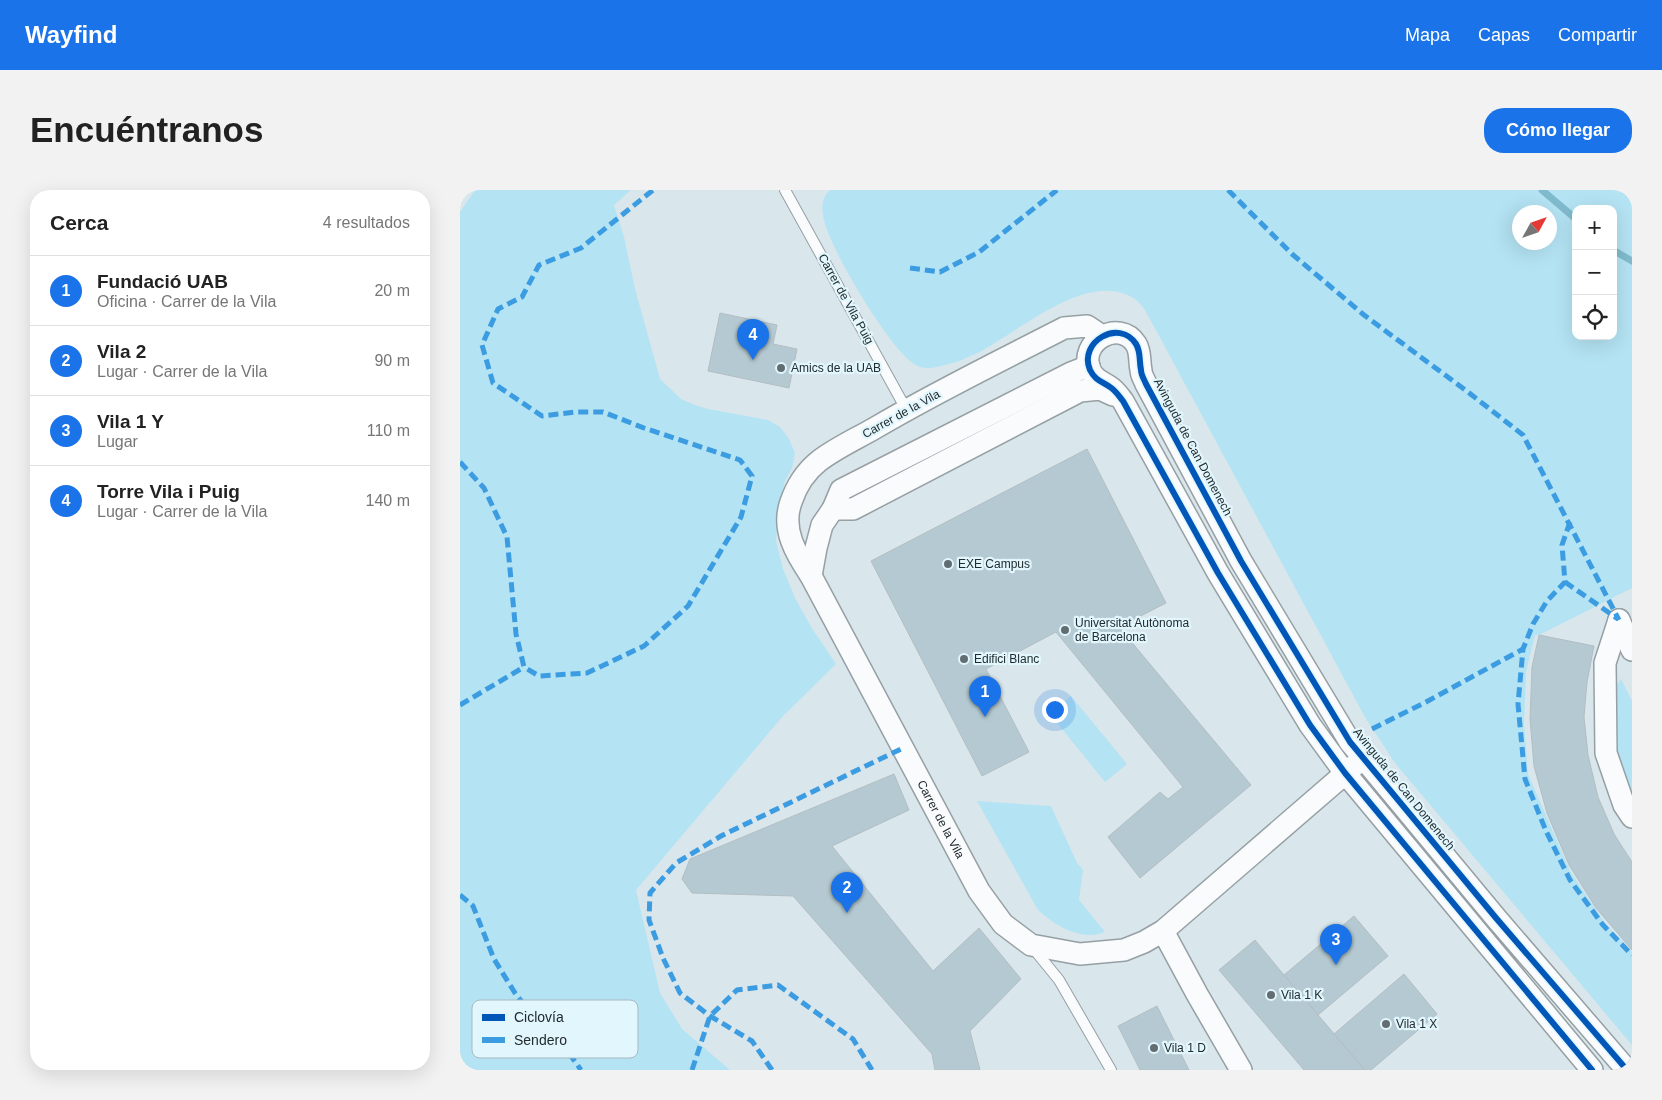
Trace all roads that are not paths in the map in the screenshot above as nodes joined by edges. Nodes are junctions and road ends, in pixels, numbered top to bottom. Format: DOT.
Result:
graph roads {
  1 [pos="785,190"];
  2 [pos="1102,336"];
  3 [pos="1089,366"];
  4 [pos="1123,401"];
  5 [pos="906,409"];
  6 [pos="833,509"];
  7 [pos="811,576"];
  8 [pos="1632,650"];
  9 [pos="1362,758"];
  10 [pos="1344,773"];
  11 [pos="1632,817"];
  12 [pos="1163,931"];
  13 [pos="1031,945"];
  14 [pos="1110,1070"];
  15 [pos="1242,1070"];
  16 [pos="1592,1070"];
  17 [pos="1626,1070"];
  1 -- 5 [label="lane, Carrer de Vila Puig"];
  2 -- 3 [label="street"];
  2 -- 5 [label="street, Carrer de la Vila"];
  2 -- 9 [label="street, Avinguda de Can Domenech"];
  3 -- 4 [label="street"];
  3 -- 6 [label="street"];
  4 -- 6 [label="street"];
  4 -- 10 [label="street"];
  5 -- 7 [label="street, Carrer de la Vila"];
  6 -- 7 [label="street"];
  7 -- 13 [label="street, Carrer de la Vila"];
  8 -- 11 [label="street"];
  9 -- 10 [label="street, Carrer de la Vila"];
  9 -- 17 [label="street, Avinguda de Can Domenech"];
  10 -- 12 [label="street, Carrer de la Vila"];
  10 -- 16 [label="street"];
  12 -- 13 [label="street, Carrer de la Vila"];
  12 -- 15 [label="street"];
  13 -- 14 [label="lane, Carrer de la Vila"];
}
